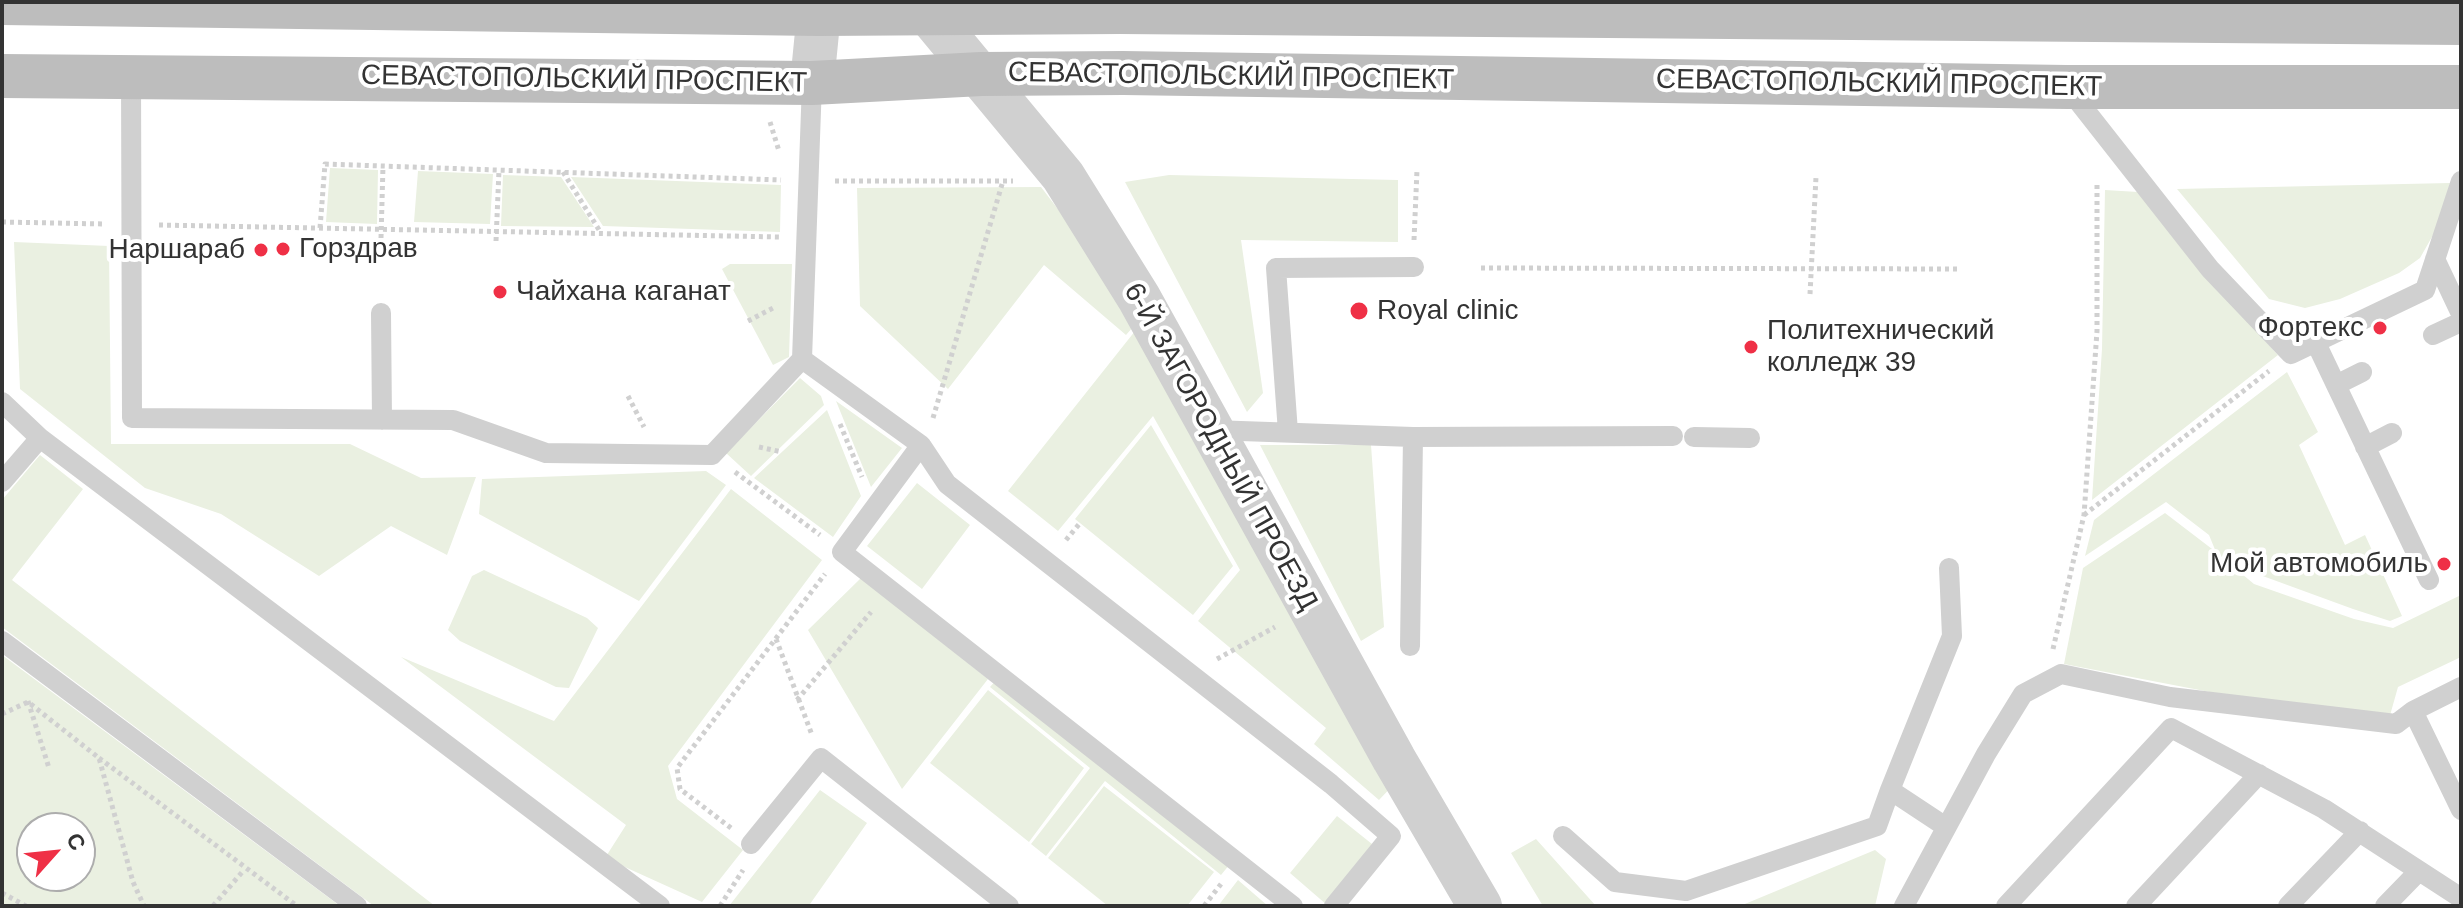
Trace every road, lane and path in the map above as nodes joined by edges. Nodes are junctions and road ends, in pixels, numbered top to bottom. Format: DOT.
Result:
graph roads {
  1 [pos="2,3"];
  2 [pos="820,8"];
  3 [pos="2200,11"];
  4 [pos="927,12"];
  5 [pos="2461,23"];
  6 [pos="131,74"];
  7 [pos="981,74"];
  8 [pos="2,76"];
  9 [pos="812,83"];
  10 [pos="2067,87"];
  11 [pos="2461,87"];
  12 [pos="383,166"];
  13 [pos="499,170"];
  14 [pos="1417,170"];
  15 [pos="563,172"];
  16 [pos="1816,177"];
  17 [pos="809,180"];
  18 [pos="2461,181"];
  19 [pos="2097,182"];
  20 [pos="2,222"];
  21 [pos="132,225"];
  22 [pos="320,228"];
  23 [pos="381,229"];
  24 [pos="496,232"];
  25 [pos="602,234"];
  26 [pos="381,238"];
  27 [pos="806,238"];
  28 [pos="496,241"];
  29 [pos="2435,259"];
  30 [pos="1414,261"];
  31 [pos="1481,268"];
  32 [pos="1811,269"];
  33 [pos="1958,269"];
  34 [pos="1810,294"];
  35 [pos="381,313"];
  36 [pos="2461,314"];
  37 [pos="2461,322"];
  38 [pos="2433,335"];
  39 [pos="2316,343"];
  40 [pos="2291,354"];
  41 [pos="802,359"];
  42 [pos="2362,372"];
  43 [pos="2336,385"];
  44 [pos="2,402"];
  45 [pos="382,420"];
  46 [pos="838,420"];
  47 [pos="1212,430"];
  48 [pos="1288,432"];
  49 [pos="2392,433"];
  50 [pos="1413,437"];
  51 [pos="40,438"];
  52 [pos="1750,438"];
  53 [pos="918,442"];
  54 [pos="2365,447"];
  55 [pos="712,455"];
  56 [pos="2,482"];
  57 [pos="865,485"];
  58 [pos="2084,515"];
  59 [pos="842,552"];
  60 [pos="1949,568"];
  61 [pos="2429,580"];
  62 [pos="870,613"];
  63 [pos="1286,621"];
  64 [pos="776,638"];
  65 [pos="2,641"];
  66 [pos="1410,646"];
  67 [pos="1190,674"];
  68 [pos="2461,687"];
  69 [pos="21,688"];
  70 [pos="2023,694"];
  71 [pos="797,700"];
  72 [pos="28,702"];
  73 [pos="2413,711"];
  74 [pos="2,714"];
  75 [pos="99,758"];
  76 [pos="821,758"];
  77 [pos="49,768"];
  78 [pos="2259,774"];
  79 [pos="1890,790"];
  80 [pos="2461,810"];
  81 [pos="1407,824"];
  82 [pos="1946,827"];
  83 [pos="2360,831"];
  84 [pos="1563,836"];
  85 [pos="751,844"];
  86 [pos="244,870"];
  87 [pos="2419,871"];
  88 [pos="2,893"];
  89 [pos="2461,898"];
  90 [pos="26,906"];
  91 [pos="144,906"];
  92 [pos="213,906"];
  93 [pos="297,906"];
  94 [pos="357,906"];
  95 [pos="660,906"];
  96 [pos="720,906"];
  97 [pos="1009,906"];
  98 [pos="1293,906"];
  99 [pos="1334,906"];
  100 [pos="1480,906"];
  101 [pos="1904,906"];
  102 [pos="2006,906"];
  103 [pos="2136,906"];
  104 [pos="2288,906"];
  105 [pos="2385,906"];
  1 -- 2 [label="main road"];
  2 -- 4 [label="main road"];
  2 -- 9 [label="street"];
  3 -- 4 [label="main road"];
  3 -- 5 [label="main road"];
  4 -- 7 [label="street, 6-Й ЗАГОРОДНЫЙ ПРОЕЗД"];
  6 -- 8 [label="main road, СЕВАСТОПОЛЬСКИЙ ПРОСПЕКТ"];
  6 -- 9 [label="main road, СЕВАСТОПОЛЬСКИЙ ПРОСПЕКТ"];
  6 -- 21 [label="lane"];
  7 -- 9 [label="main road, СЕВАСТОПОЛЬСКИЙ ПРОСПЕКТ"];
  7 -- 10 [label="main road, СЕВАСТОПОЛЬСКИЙ ПРОСПЕКТ"];
  7 -- 47 [label="street, 6-Й ЗАГОРОДНЫЙ ПРОЕЗД"];
  9 -- 17 [label="lane"];
  10 -- 11 [label="main road, СЕВАСТОПОЛЬСКИЙ ПРОСПЕКТ"];
  10 -- 40 [label="lane"];
  12 -- 23 [label="path"];
  13 -- 15 [label="path"];
  13 -- 22 [label="path"];
  13 -- 24 [label="path"];
  14 -- 30 [label="path"];
  15 -- 17 [label="path"];
  15 -- 25 [label="path"];
  16 -- 32 [label="path"];
  17 -- 27 [label="lane"];
  17 -- 53 [label="path"];
  18 -- 29 [label="lane"];
  19 -- 58 [label="path"];
  20 -- 21 [label="path"];
  21 -- 22 [label="path"];
  21 -- 45 [label="lane"];
  22 -- 23 [label="path"];
  23 -- 24 [label="path"];
  23 -- 26 [label="path"];
  24 -- 25 [label="path"];
  24 -- 28 [label="path"];
  25 -- 27 [label="path"];
  27 -- 41 [label="lane"];
  29 -- 36 [label="lane"];
  29 -- 39 [label="lane"];
  30 -- 48 [label="lane"];
  31 -- 32 [label="path"];
  32 -- 33 [label="path"];
  32 -- 34 [label="path"];
  35 -- 45 [label="lane"];
  37 -- 38 [label="lane"];
  39 -- 40 [label="lane"];
  39 -- 43 [label="lane"];
  40 -- 58 [label="path"];
  41 -- 53 [label="lane"];
  41 -- 55 [label="lane"];
  42 -- 43 [label="lane"];
  43 -- 54 [label="lane"];
  44 -- 51 [label="lane"];
  45 -- 55 [label="lane"];
  46 -- 57 [label="path"];
  47 -- 48 [label="lane"];
  47 -- 81 [label="street, 6-Й ЗАГОРОДНЫЙ ПРОЕЗД"];
  48 -- 50 [label="lane"];
  49 -- 54 [label="lane"];
  50 -- 52 [label="lane"];
  50 -- 66 [label="lane"];
  51 -- 56 [label="lane"];
  51 -- 95 [label="lane"];
  53 -- 59 [label="lane"];
  53 -- 67 [label="lane"];
  54 -- 61 [label="lane"];
  55 -- 59 [label="path"];
  58 -- 70 [label="path"];
  59 -- 64 [label="path"];
  59 -- 98 [label="lane"];
  60 -- 79 [label="lane"];
  62 -- 71 [label="path"];
  63 -- 67 [label="path"];
  64 -- 71 [label="path"];
  64 -- 85 [label="path"];
  65 -- 94 [label="lane"];
  67 -- 81 [label="lane"];
  68 -- 73 [label="lane"];
  69 -- 72 [label="path"];
  70 -- 73 [label="lane"];
  70 -- 82 [label="lane"];
  71 -- 76 [label="path"];
  72 -- 74 [label="path"];
  72 -- 75 [label="path"];
  72 -- 77 [label="path"];
  73 -- 80 [label="lane"];
  75 -- 86 [label="path"];
  75 -- 91 [label="path"];
  76 -- 85 [label="lane"];
  76 -- 97 [label="lane"];
  78 -- 83 [label="lane"];
  78 -- 102 [label="lane"];
  78 -- 103 [label="lane"];
  79 -- 82 [label="lane"];
  79 -- 84 [label="lane"];
  81 -- 99 [label="lane"];
  81 -- 100 [label="street, 6-Й ЗАГОРОДНЫЙ ПРОЕЗД"];
  82 -- 101 [label="lane"];
  83 -- 87 [label="lane"];
  83 -- 104 [label="lane"];
  85 -- 96 [label="path"];
  86 -- 92 [label="path"];
  86 -- 93 [label="path"];
  87 -- 89 [label="lane"];
  87 -- 105 [label="lane"];
  88 -- 90 [label="path"];
}
